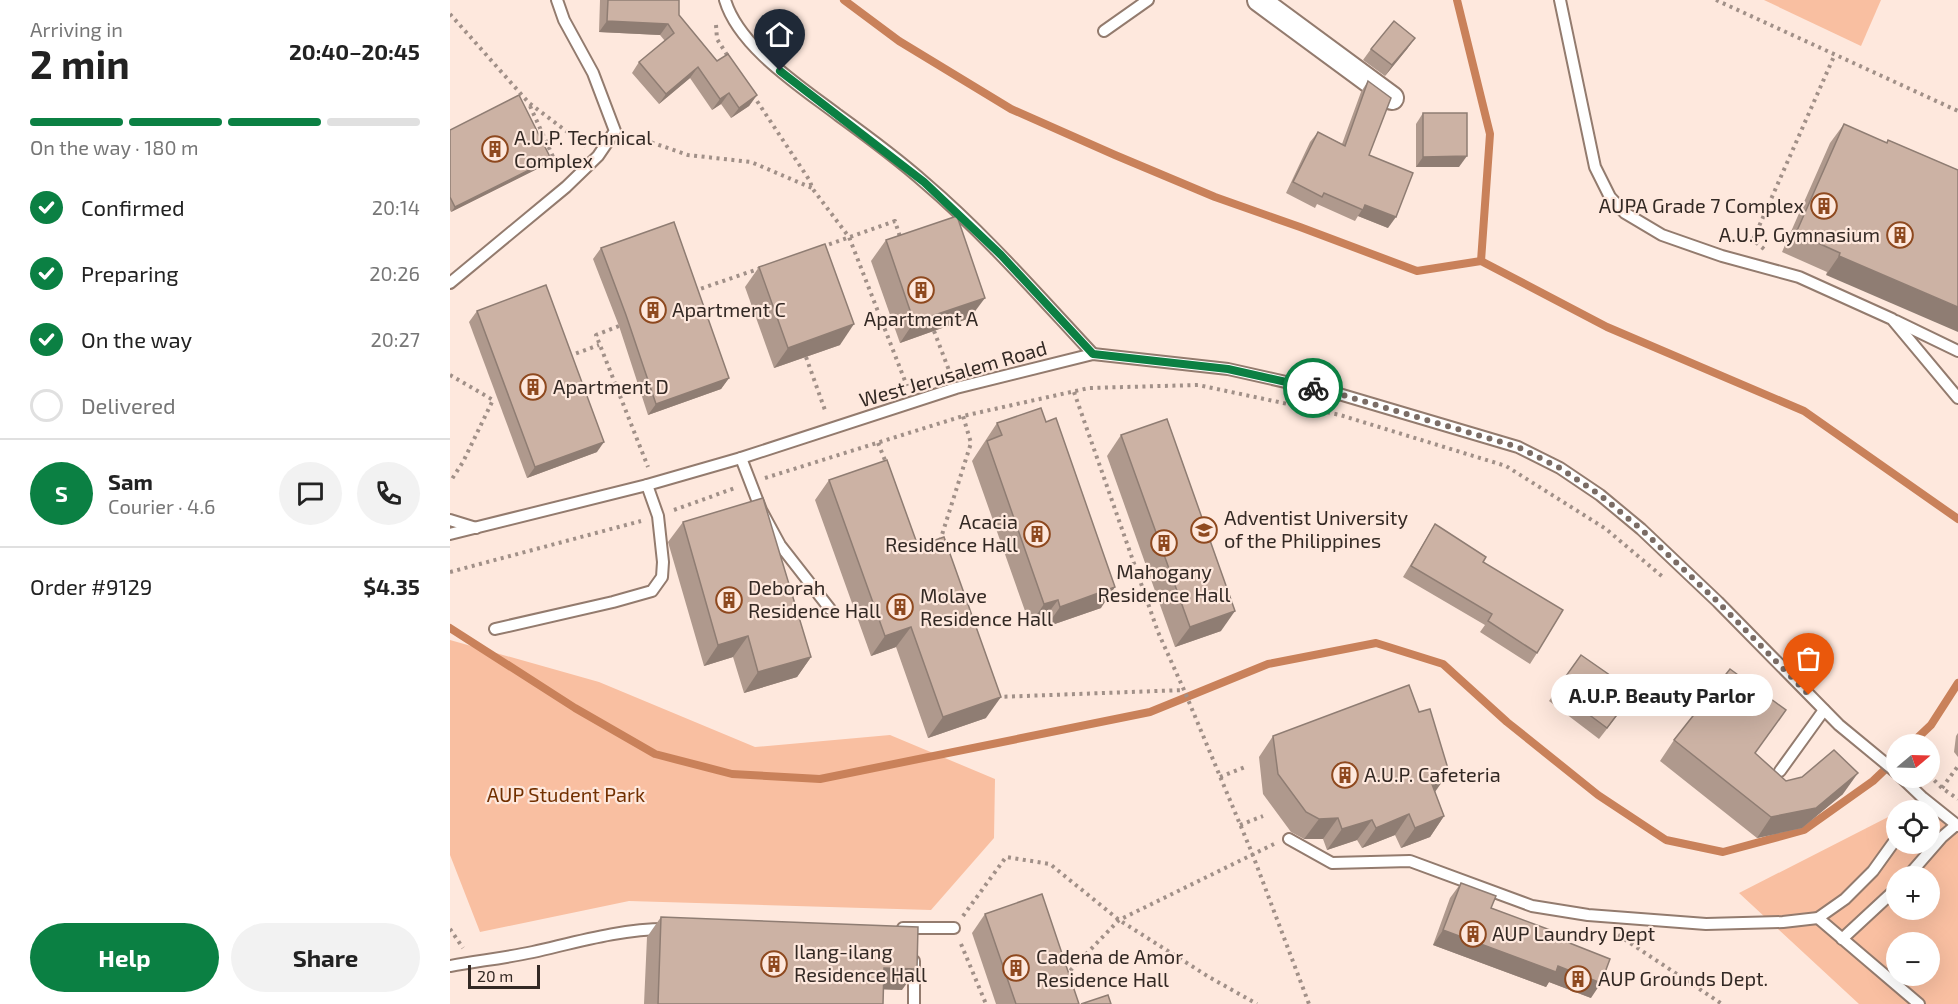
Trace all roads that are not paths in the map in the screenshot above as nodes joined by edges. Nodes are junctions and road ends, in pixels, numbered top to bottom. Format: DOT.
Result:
graph roads {
  1 [pos="557,0"];
  2 [pos="725,0"];
  3 [pos="1148,0"];
  4 [pos="1259,0"];
  5 [pos="1560,0"];
  6 [pos="1104,31"];
  7 [pos="1392,98"];
  8 [pos="450,283"];
  9 [pos="1892,319"];
  10 [pos="1958,351"];
  11 [pos="1093,354"];
  12 [pos="1958,398"];
  13 [pos="741,458"];
  14 [pos="651,483"];
  15 [pos="450,520"];
  16 [pos="476,528"];
  17 [pos="450,534"];
  18 [pos="830,609"];
  19 [pos="495,629"];
  20 [pos="1824,710"];
  21 [pos="1886,764"];
  22 [pos="1780,771"];
  23 [pos="1913,788"];
  24 [pos="1923,798"];
  25 [pos="1957,825"];
  26 [pos="1289,839"];
  27 [pos="1886,853"];
  28 [pos="1917,866"];
  29 [pos="1886,898"];
  30 [pos="1818,918"];
  31 [pos="892,928"];
  32 [pos="954,928"];
  33 [pos="677,929"];
  34 [pos="914,938"];
  35 [pos="1842,939"];
  36 [pos="450,966"];
  37 [pos="914,1004"];
  38 [pos="1919,1004"];
  1 -- 8 [label="lane"];
  2 -- 11 [label="lane"];
  3 -- 6 [label="lane"];
  4 -- 7 [label="street"];
  5 -- 9 [label="lane"];
  9 -- 10 [label="lane"];
  9 -- 12 [label="lane"];
  11 -- 13 [label="lane, West Jerusalem Road"];
  11 -- 20 [label="lane, West Jerusalem Road"];
  13 -- 14 [label="lane, West Jerusalem Road"];
  13 -- 18 [label="lane"];
  14 -- 16 [label="lane, West Jerusalem Road"];
  14 -- 19 [label="lane"];
  15 -- 16 [label="lane"];
  16 -- 17 [label="lane, West Jerusalem Road"];
  20 -- 21 [label="lane, West Jerusalem Road"];
  20 -- 22 [label="lane"];
  23 -- 24 [label="lane"];
  24 -- 25 [label="lane"];
  25 -- 28 [label="lane"];
  26 -- 30 [label="lane"];
  27 -- 30 [label="lane"];
  29 -- 35 [label="lane"];
  30 -- 35 [label="lane"];
  31 -- 34 [label="lane"];
  32 -- 34 [label="lane"];
  33 -- 36 [label="lane"];
  34 -- 37 [label="lane"];
  35 -- 38 [label="lane"];
}
